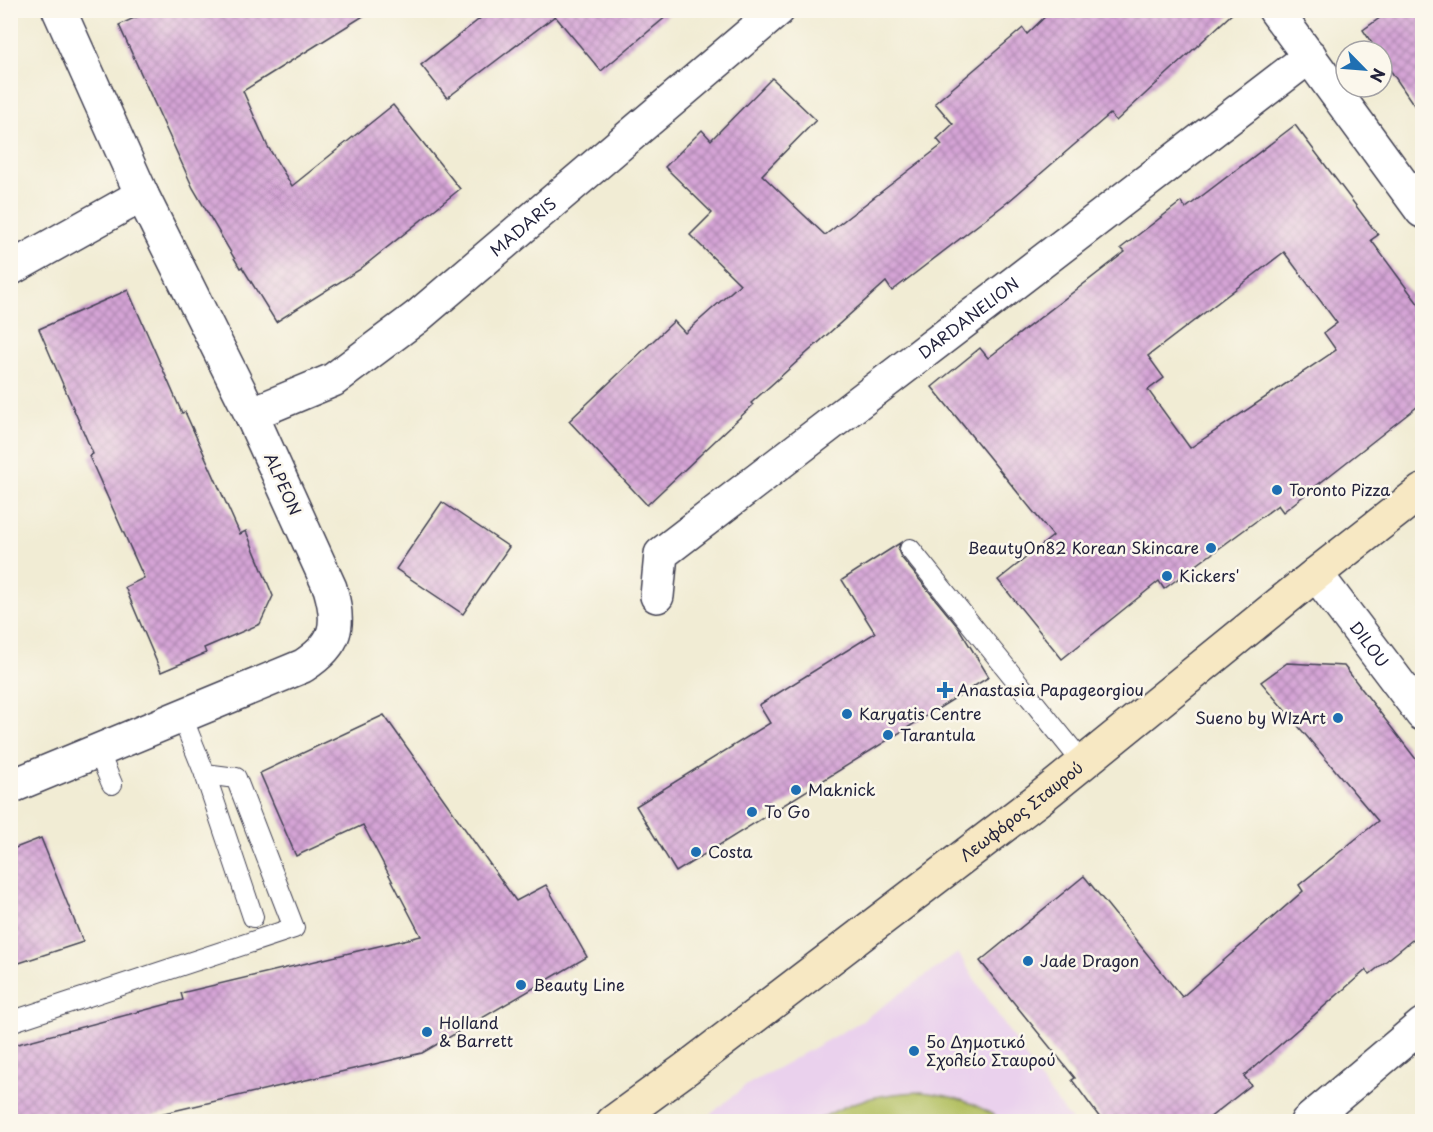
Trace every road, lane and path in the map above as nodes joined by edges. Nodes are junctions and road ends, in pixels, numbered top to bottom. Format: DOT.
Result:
graph roads {
  1 [pos="59,10"];
  2 [pos="1275,10"];
  3 [pos="766,14"];
  4 [pos="1310,56"];
  5 [pos="142,195"];
  6 [pos="1422,211"];
  7 [pos="10,269"];
  8 [pos="251,414"];
  9 [pos="1422,491"];
  10 [pos="910,549"];
  11 [pos="1316,574"];
  12 [pos="657,596"];
  13 [pos="1422,714"];
  14 [pos="182,717"];
  15 [pos="98,751"];
  16 [pos="1083,763"];
  17 [pos="205,774"];
  18 [pos="112,784"];
  19 [pos="10,787"];
  20 [pos="253,917"];
  21 [pos="10,1022"];
  22 [pos="1422,1025"];
  23 [pos="613,1122"];
  24 [pos="1307,1122"];
  1 -- 5 [label="street, ALPEON"];
  2 -- 4 [label="street"];
  3 -- 8 [label="street, MADARIS"];
  4 -- 6 [label="street"];
  4 -- 12 [label="street, DARDANELION"];
  5 -- 7 [label="street"];
  5 -- 8 [label="street, ALPEON"];
  8 -- 14 [label="street, ALPEON"];
  9 -- 11 [label="main road, Λεωφόρος Σταυρού"];
  10 -- 16 [label="lane"];
  11 -- 13 [label="street, DILOU"];
  11 -- 16 [label="main road, Λεωφόρος Σταυρού"];
  14 -- 15 [label="street, ALPEON"];
  14 -- 17 [label="lane"];
  15 -- 18 [label="lane"];
  15 -- 19 [label="street, ALPEON"];
  16 -- 23 [label="main road, Λεωφόρος Σταυρού"];
  17 -- 20 [label="lane"];
  17 -- 21 [label="lane"];
  22 -- 24 [label="street"];
}
